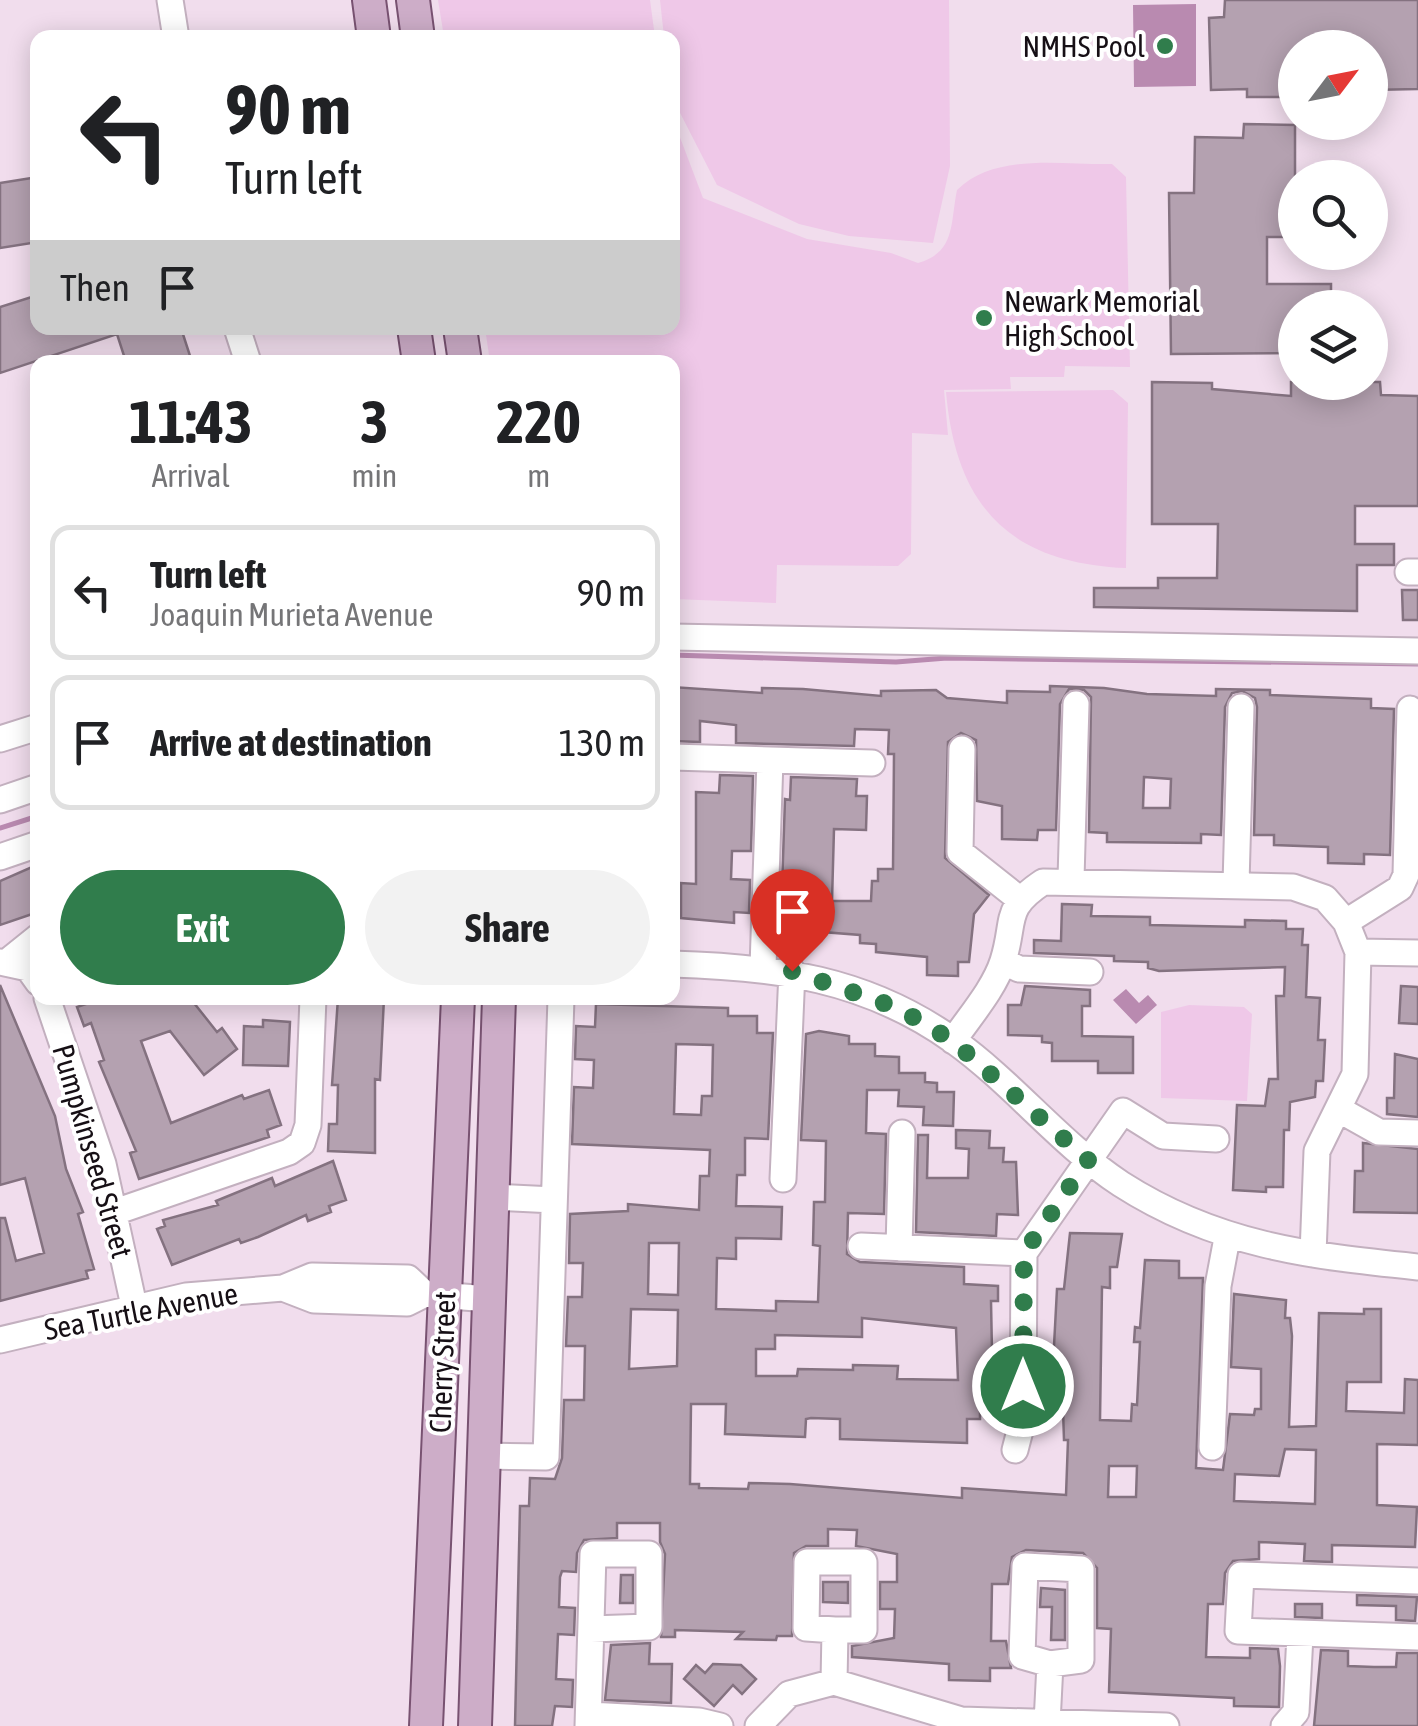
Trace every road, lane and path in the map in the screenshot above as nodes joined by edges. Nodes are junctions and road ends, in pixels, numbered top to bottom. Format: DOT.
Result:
graph roads {
  1 [pos="170,0"];
  2 [pos="369,0"];
  3 [pos="413,0"];
  4 [pos="175,30"];
  5 [pos="373,30"];
  6 [pos="417,30"];
  7 [pos="680,637"];
  8 [pos="1418,650"];
  9 [pos="1076,704"];
  10 [pos="1241,707"];
  11 [pos="1410,709"];
  12 [pos="30,729"];
  13 [pos="0,739"];
  14 [pos="962,749"];
  15 [pos="680,757"];
  16 [pos="770,760"];
  17 [pos="872,763"];
  18 [pos="1413,778"];
  19 [pos="30,790"];
  20 [pos="0,800"];
  21 [pos="30,847"];
  22 [pos="0,856"];
  23 [pos="1071,879"];
  24 [pos="1236,884"];
  25 [pos="1018,898"];
  26 [pos="1346,922"];
  27 [pos="30,944"];
  28 [pos="1358,952"];
  29 [pos="1418,953"];
  30 [pos="1003,961"];
  31 [pos="4,962"];
  32 [pos="680,964"];
  33 [pos="762,967"];
  34 [pos="30,971"];
  35 [pos="792,971"];
  36 [pos="1090,972"];
  37 [pos="49,1005"];
  38 [pos="313,1005"];
  39 [pos="457,1005"];
  40 [pos="499,1005"];
  41 [pos="561,1005"];
  42 [pos="953,1041"];
  43 [pos="1338,1109"];
  44 [pos="902,1133"];
  45 [pos="1418,1134"];
  46 [pos="1216,1140"];
  47 [pos="1088,1160"];
  48 [pos="784,1179"];
  49 [pos="492,1196"];
  50 [pos="554,1200"];
  51 [pos="115,1212"];
  52 [pos="1228,1238"];
  53 [pos="861,1246"];
  54 [pos="898,1248"];
  55 [pos="1024,1253"];
  56 [pos="1313,1254"];
  57 [pos="1418,1267"];
  58 [pos="435,1295"];
  59 [pos="488,1299"];
  60 [pos="134,1306"];
  61 [pos="0,1340"];
  62 [pos="1212,1446"];
  63 [pos="1015,1450"];
  64 [pos="484,1456"];
  65 [pos="1418,1581"];
  66 [pos="591,1629"];
  67 [pos="835,1630"];
  68 [pos="1300,1635"];
  69 [pos="1418,1637"];
  70 [pos="1050,1664"];
  71 [pos="834,1682"];
  72 [pos="588,1721"];
  73 [pos="646,1723"];
  74 [pos="961,1723"];
  75 [pos="1047,1723"];
  76 [pos="426,1726"];
  77 [pos="475,1726"];
  78 [pos="720,1726"];
  79 [pos="758,1726"];
  80 [pos="1166,1726"];
  81 [pos="1284,1726"];
  1 -- 4 [label="street"];
  2 -- 5 [label="main road"];
  3 -- 6 [label="main road"];
  7 -- 8 [label="street"];
  9 -- 23 [label="street"];
  10 -- 24 [label="street"];
  11 -- 18 [label="street"];
  12 -- 13 [label="street"];
  14 -- 25 [label="street"];
  15 -- 16 [label="street"];
  16 -- 17 [label="street"];
  16 -- 33 [label="street"];
  18 -- 26 [label="street"];
  19 -- 20 [label="street"];
  21 -- 22 [label="street"];
  23 -- 24 [label="street"];
  23 -- 25 [label="street"];
  24 -- 26 [label="street"];
  25 -- 30 [label="street"];
  26 -- 28 [label="street"];
  27 -- 31 [label="street"];
  28 -- 29 [label="street"];
  28 -- 43 [label="street"];
  30 -- 36 [label="street"];
  30 -- 42 [label="street"];
  31 -- 34 [label="street"];
  32 -- 33 [label="street"];
  33 -- 35 [label="street"];
  35 -- 42 [label="street"];
  35 -- 48 [label="street"];
  37 -- 51 [label="street, Pumpkinseed Street"];
  38 -- 51 [label="street"];
  39 -- 58 [label="main road, Cherry Street"];
  40 -- 49 [label="main road, Cherry Street"];
  41 -- 50 [label="street"];
  42 -- 47 [label="street"];
  43 -- 45 [label="street"];
  43 -- 56 [label="street"];
  44 -- 54 [label="street"];
  46 -- 47 [label="street"];
  47 -- 52 [label="street"];
  47 -- 55 [label="street"];
  49 -- 50 [label="street"];
  49 -- 59 [label="main road, Cherry Street"];
  50 -- 64 [label="street"];
  51 -- 60 [label="street, Pumpkinseed Street"];
  52 -- 56 [label="street"];
  52 -- 62 [label="street"];
  53 -- 54 [label="street"];
  54 -- 55 [label="street"];
  55 -- 63 [label="street"];
  56 -- 57 [label="street"];
  58 -- 59 [label="street, Sea Turtle Avenue"];
  58 -- 60 [label="street, Sea Turtle Avenue"];
  58 -- 76 [label="main road, Cherry Street"];
  59 -- 64 [label="main road, Cherry Street"];
  60 -- 61 [label="street, Sea Turtle Avenue"];
  64 -- 77 [label="main road, Cherry Street"];
  65 -- 68 [label="street"];
  66 -- 72 [label="street"];
  67 -- 71 [label="street"];
  68 -- 69 [label="street"];
  68 -- 81 [label="street"];
  70 -- 75 [label="street"];
  71 -- 74 [label="street"];
  71 -- 79 [label="street"];
  72 -- 73 [label="street"];
  73 -- 78 [label="street"];
  74 -- 75 [label="street"];
  75 -- 80 [label="street"];
}
